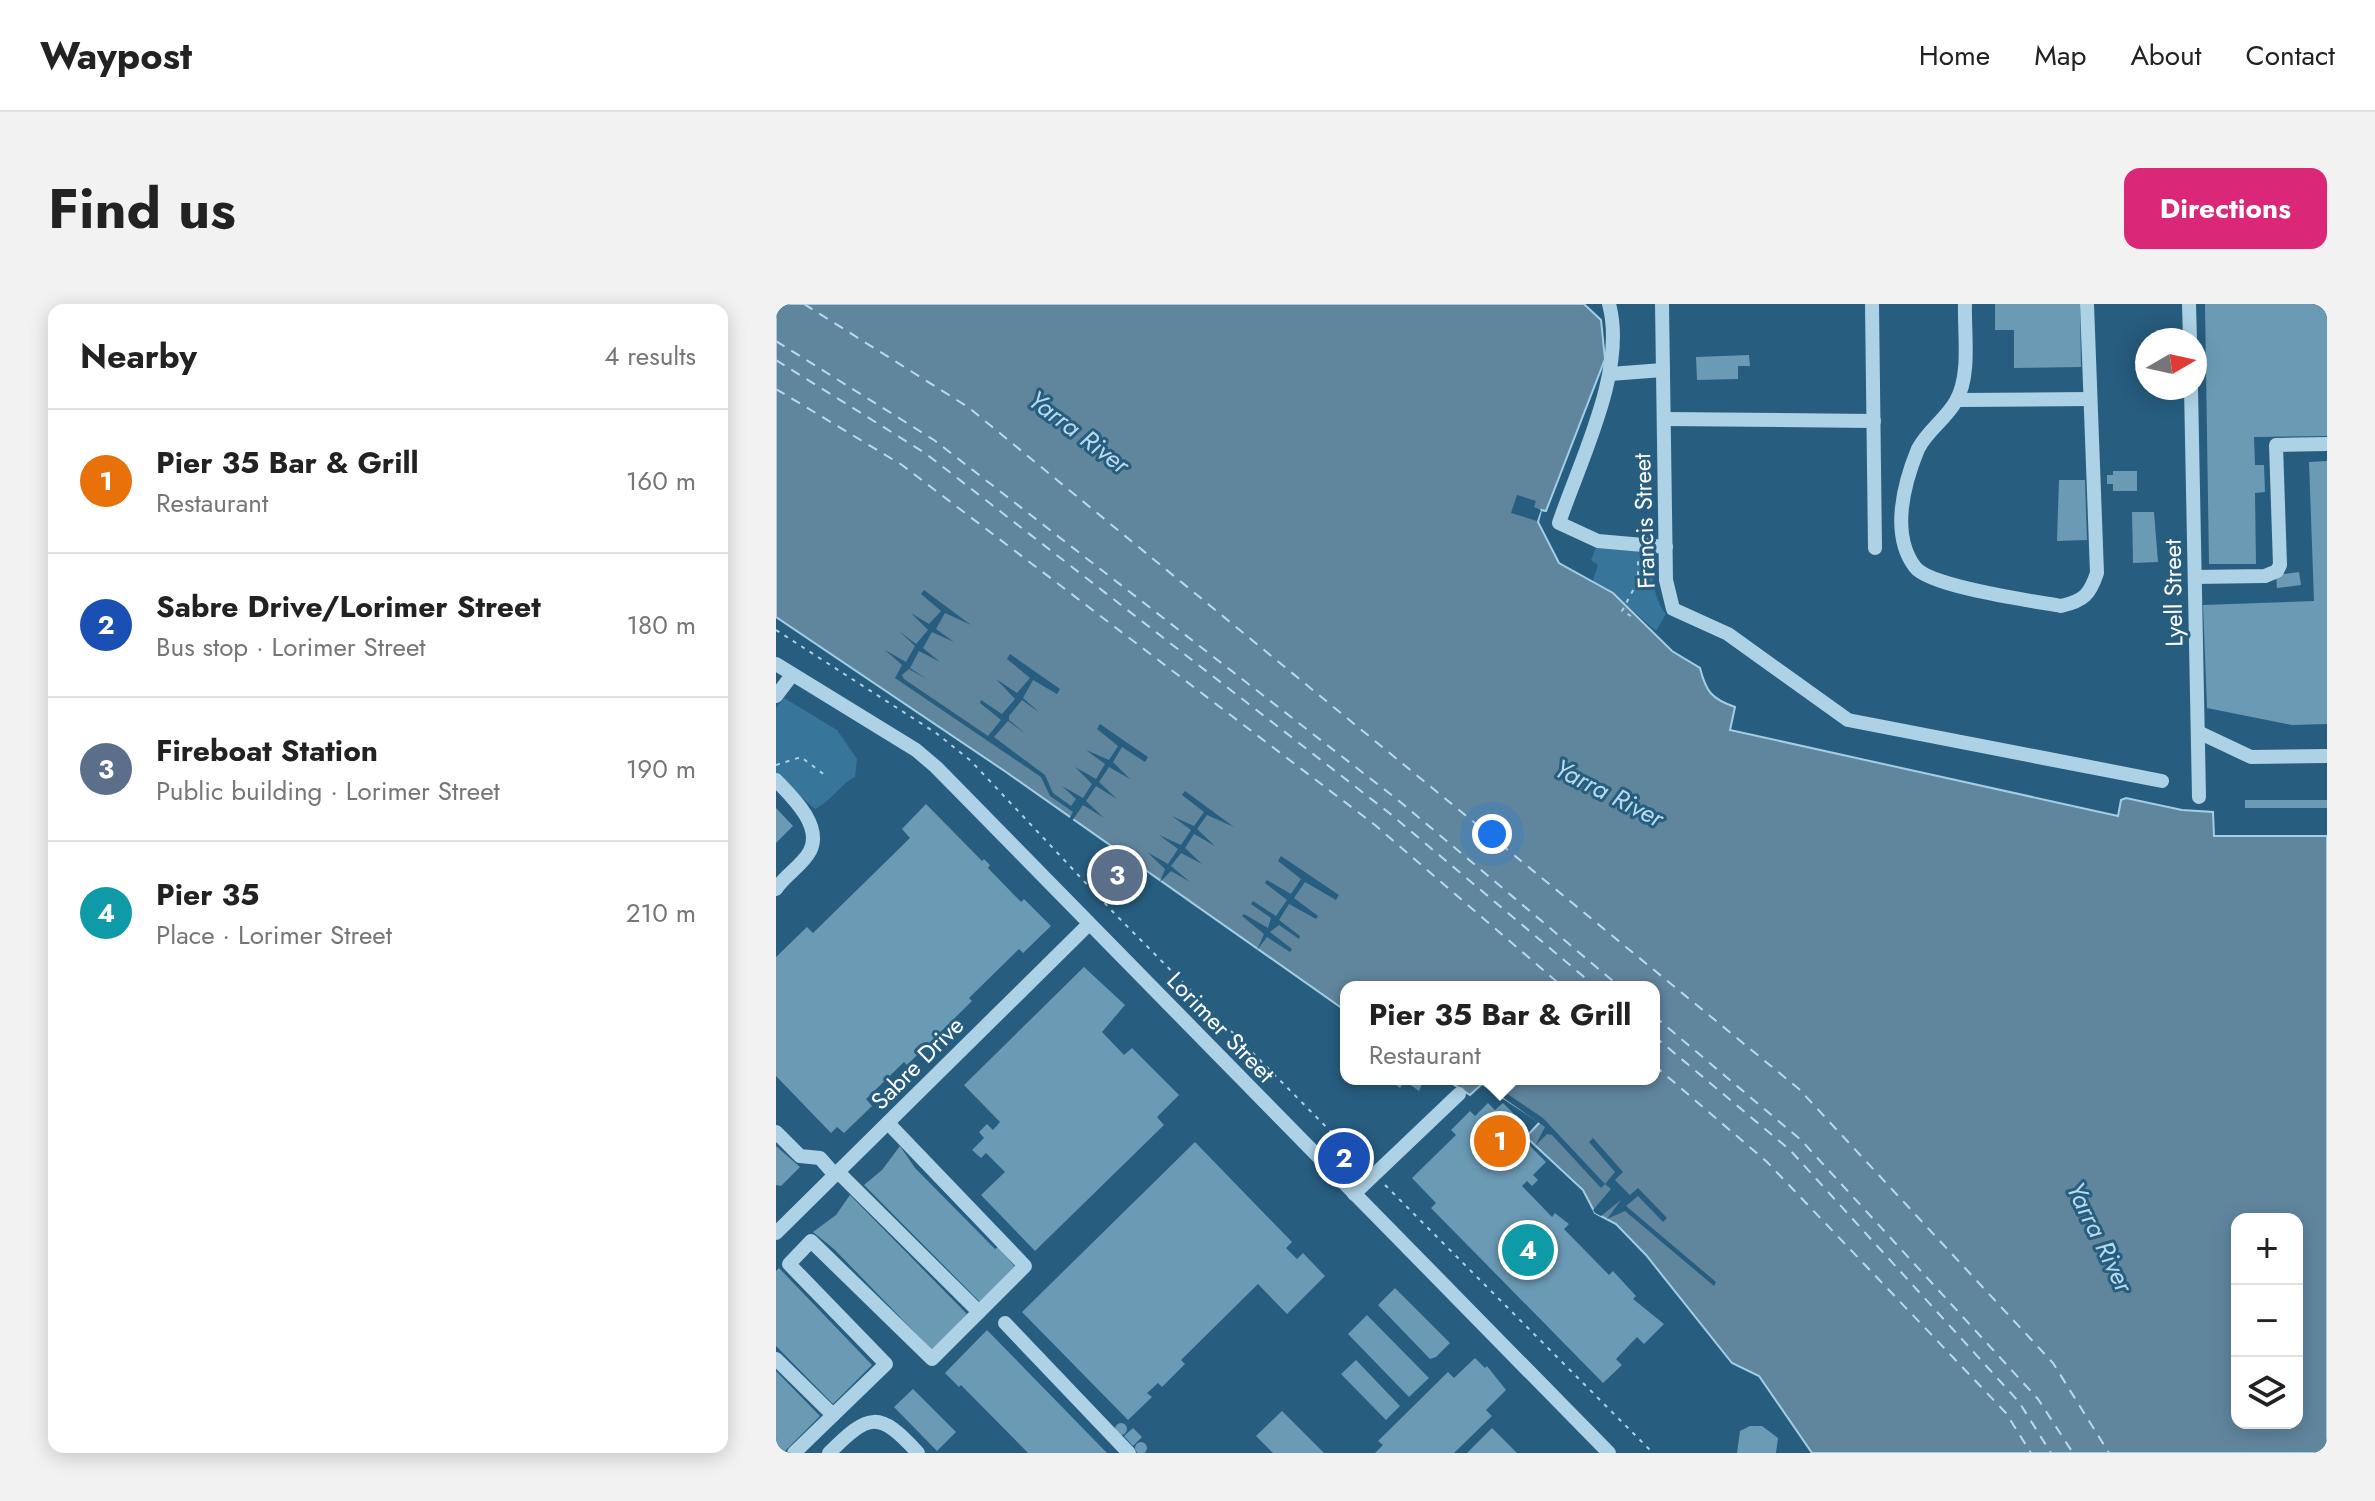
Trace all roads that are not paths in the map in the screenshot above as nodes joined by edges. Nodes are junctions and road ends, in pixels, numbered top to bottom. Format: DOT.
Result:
graph roads {
  1 [pos="1609,304"];
  2 [pos="1662,304"];
  3 [pos="1872,304"];
  4 [pos="1965,304"];
  5 [pos="2087,304"];
  6 [pos="2189,304"];
  7 [pos="2190,328"];
  8 [pos="1663,370"];
  9 [pos="1610,374"];
  10 [pos="2090,399"];
  11 [pos="1957,400"];
  12 [pos="2191,400"];
  13 [pos="1664,419"];
  14 [pos="1874,421"];
  15 [pos="2327,444"];
  16 [pos="1666,547"];
  17 [pos="1875,548"];
  18 [pos="2195,577"];
  19 [pos="776,664"];
  20 [pos="792,675"];
  21 [pos="776,696"];
  22 [pos="2198,732"];
  23 [pos="2327,756"];
  24 [pos="776,780"];
  25 [pos="2162,781"];
  26 [pos="2199,797"];
  27 [pos="776,889"];
  28 [pos="1089,924"];
  29 [pos="1459,1094"];
  30 [pos="888,1123"];
  31 [pos="776,1132"];
  32 [pos="836,1173"];
  33 [pos="1354,1194"];
  34 [pos="776,1233"];
  35 [pos="979,1312"];
  36 [pos="1005,1323"];
  37 [pos="776,1359"];
  38 [pos="833,1415"];
  39 [pos="794,1453"];
  40 [pos="829,1453"];
  41 [pos="918,1453"];
  42 [pos="1129,1453"];
  43 [pos="1609,1453"];
  1 -- 9 [label="street"];
  2 -- 8 [label="street, Francis Street"];
  3 -- 14 [label="street"];
  4 -- 11 [label="street"];
  5 -- 10 [label="street"];
  6 -- 7 [label="street"];
  8 -- 9 [label="street"];
  8 -- 13 [label="street, Francis Street"];
  9 -- 16 [label="street"];
  10 -- 11 [label="street"];
  10 -- 11 [label="street"];
  12 -- 18 [label="street, Lyell Street"];
  13 -- 14 [label="street"];
  13 -- 16 [label="street, Francis Street"];
  14 -- 17 [label="street"];
  15 -- 18 [label="street"];
  16 -- 25 [label="street, Francis Street"];
  18 -- 22 [label="street, Lyell Street"];
  19 -- 20 [label="street, Lorimer Street"];
  20 -- 21 [label="street"];
  20 -- 28 [label="street, Lorimer Street"];
  22 -- 23 [label="street"];
  22 -- 26 [label="street, Lyell Street"];
  24 -- 27 [label="street"];
  28 -- 30 [label="street, Sabre Drive"];
  28 -- 33 [label="street, Lorimer Street"];
  29 -- 33 [label="street"];
  30 -- 32 [label="street, Sabre Drive"];
  30 -- 35 [label="street"];
  31 -- 32 [label="street"];
  32 -- 34 [label="street, Sabre Drive"];
  32 -- 35 [label="street"];
  33 -- 43 [label="street, Lorimer Street"];
  35 -- 38 [label="street"];
  36 -- 42 [label="street"];
  37 -- 38 [label="street"];
  38 -- 39 [label="street"];
  40 -- 41 [label="street"];
}
